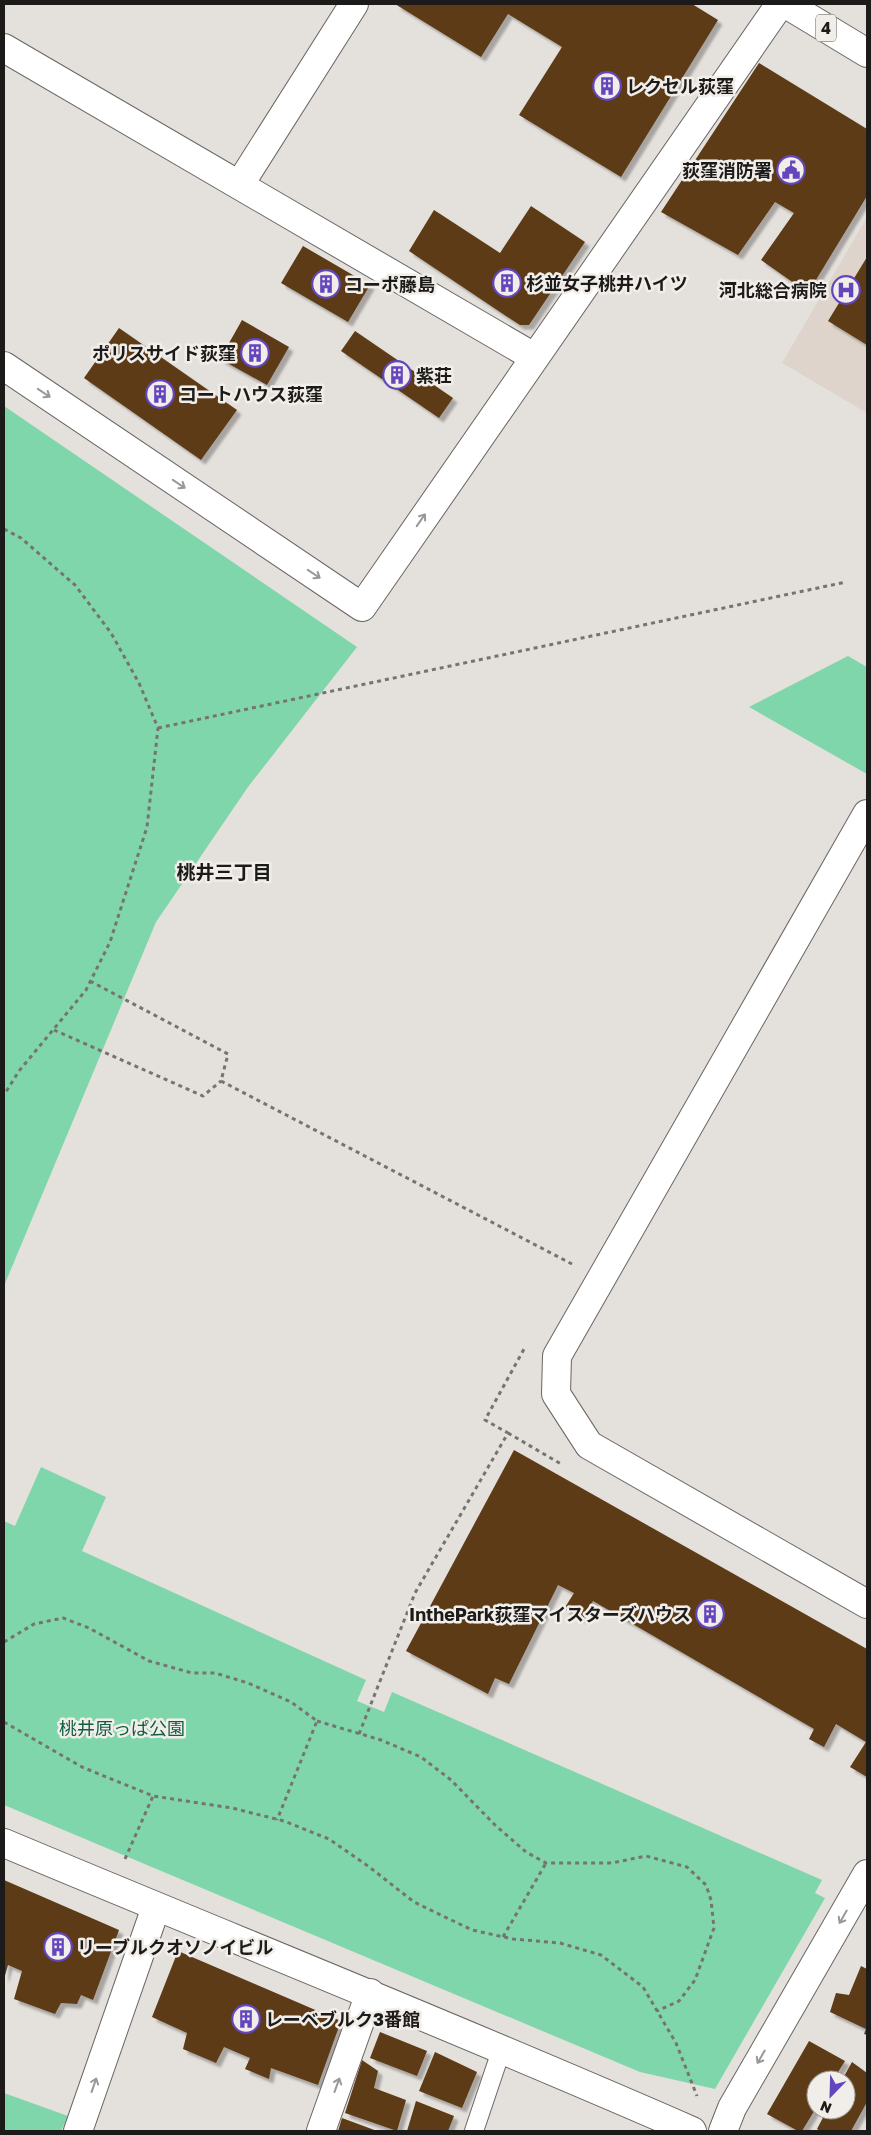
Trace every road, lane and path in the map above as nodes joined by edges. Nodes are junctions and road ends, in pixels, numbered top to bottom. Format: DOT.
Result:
graph roads {
  1 [pos="354,4"];
  2 [pos="780,4"];
  3 [pos="786,4"];
  4 [pos="4,48"];
  5 [pos="867,53"];
  6 [pos="240,184"];
  7 [pos="534,357"];
  8 [pos="4,366"];
  9 [pos="4,529"];
  10 [pos="846,582"];
  11 [pos="158,728"];
  12 [pos="867,814"];
  13 [pos="90,981"];
  14 [pos="54,1030"];
  15 [pos="221,1081"];
  16 [pos="4,1095"];
  17 [pos="570,1263"];
  18 [pos="566,1272"];
  19 [pos="601,1279"];
  20 [pos="528,1342"];
  21 [pos="867,1604"];
  22 [pos="4,1642"];
  23 [pos="317,1721"];
  24 [pos="4,1722"];
  25 [pos="359,1734"];
  26 [pos="153,1796"];
  27 [pos="277,1820"];
  28 [pos="4,1843"];
  29 [pos="546,1863"];
  30 [pos="123,1864"];
  31 [pos="867,1874"];
  32 [pos="156,1907"];
  33 [pos="503,1936"];
  34 [pos="370,1993"];
  35 [pos="657,2011"];
  36 [pos="502,2048"];
  37 [pos="697,2097"];
  38 [pos="78,2131"];
  39 [pos="321,2131"];
  40 [pos="474,2131"];
  41 [pos="692,2131"];
  42 [pos="723,2131"];
  1 -- 6 [label="street"];
  2 -- 7 [label="street"];
  3 -- 5 [label="street, 4"];
  4 -- 6 [label="street"];
  6 -- 7 [label="street"];
  8 -- 7 [label="street, one-way"];
  9 -- 11 [label="path"];
  10 -- 11 [label="path"];
  11 -- 13 [label="path"];
  12 -- 19 [label="street"];
  13 -- 14 [label="path"];
  13 -- 15 [label="path"];
  14 -- 15 [label="path"];
  14 -- 16 [label="path"];
  15 -- 17 [label="path"];
  17 -- 18 [label="path"];
  17 -- 19 [label="path"];
  19 -- 21 [label="street"];
  20 -- 25 [label="path"];
  22 -- 23 [label="path"];
  23 -- 25 [label="path"];
  23 -- 27 [label="path"];
  24 -- 26 [label="path"];
  25 -- 29 [label="path"];
  26 -- 27 [label="path"];
  26 -- 30 [label="path"];
  27 -- 33 [label="path"];
  28 -- 32 [label="street"];
  29 -- 33 [label="path"];
  29 -- 35 [label="path"];
  31 -- 42 [label="street, one-way"];
  32 -- 34 [label="street"];
  38 -- 32 [label="street, one-way"];
  33 -- 35 [label="path"];
  34 -- 36 [label="street"];
  39 -- 34 [label="street, one-way"];
  35 -- 37 [label="path"];
  36 -- 40 [label="lane"];
  36 -- 41 [label="street"];
}
